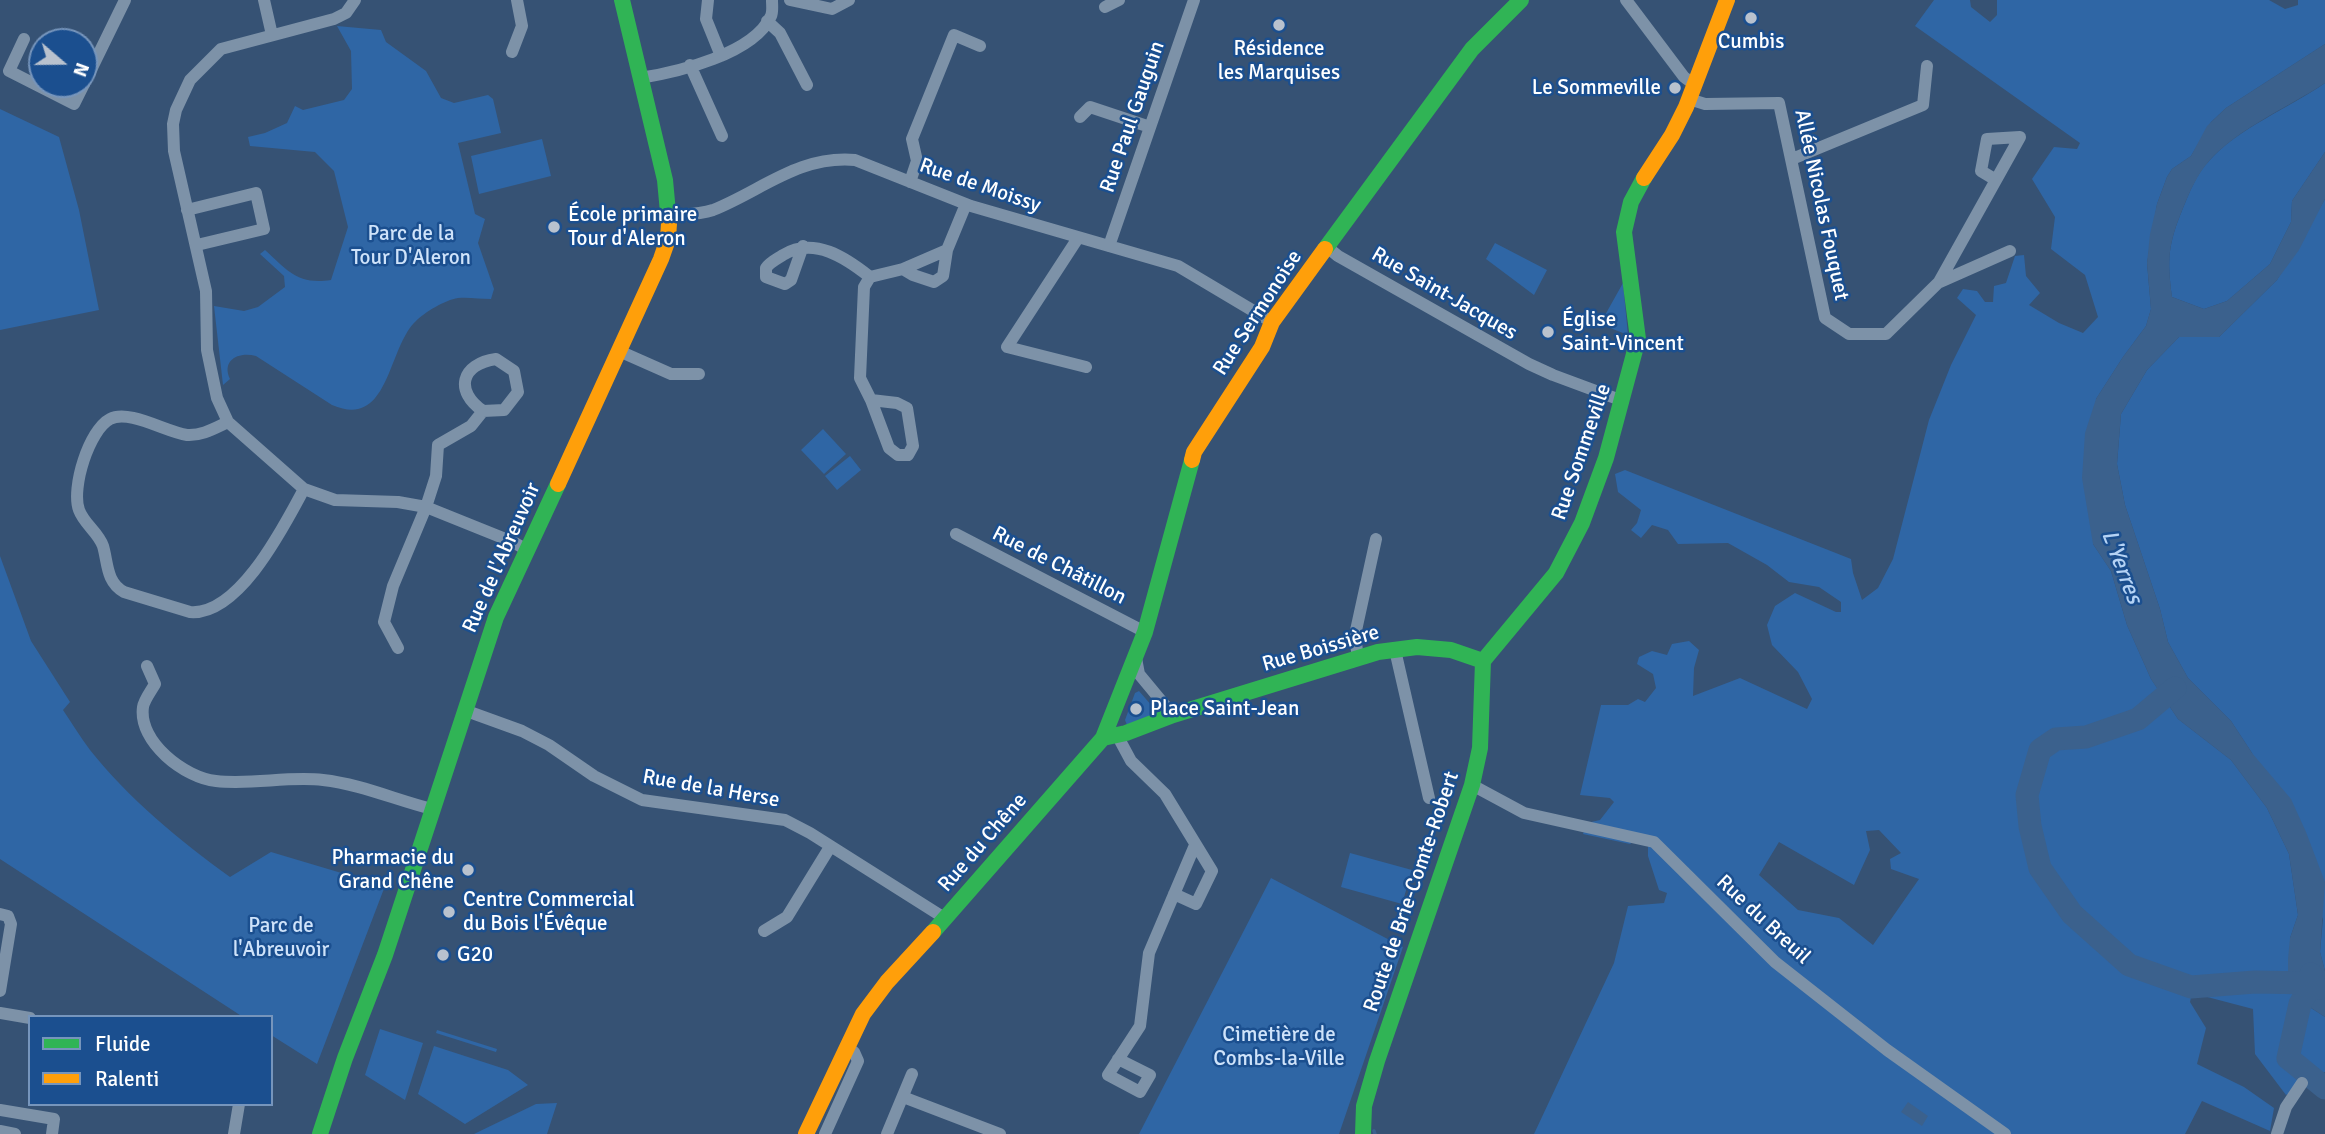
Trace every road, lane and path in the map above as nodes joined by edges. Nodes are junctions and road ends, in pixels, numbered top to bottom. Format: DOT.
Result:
graph roads {
  1 [pos="125,0"];
  2 [pos="264,0"];
  3 [pos="355,0"];
  4 [pos="517,0"];
  5 [pos="622,0"];
  6 [pos="708,0"];
  7 [pos="772,0"];
  8 [pos="790,0"];
  9 [pos="849,0"];
  10 [pos="1119,0"];
  11 [pos="1194,0"];
  12 [pos="1521,0"];
  13 [pos="1626,0"];
  14 [pos="1727,0"];
  15 [pos="1105,7"];
  16 [pos="767,21"];
  17 [pos="272,35"];
  18 [pos="24,39"];
  19 [pos="981,46"];
  20 [pos="512,52"];
  21 [pos="98,55"];
  22 [pos="720,56"];
  23 [pos="690,65"];
  24 [pos="1927,66"];
  25 [pos="640,78"];
  26 [pos="28,81"];
  27 [pos="807,85"];
  28 [pos="1692,92"];
  29 [pos="62,98"];
  30 [pos="77,98"];
  31 [pos="1080,117"];
  32 [pos="1150,127"];
  33 [pos="722,136"];
  34 [pos="1792,159"];
  35 [pos="1996,180"];
  36 [pos="910,182"];
  37 [pos="966,204"];
  38 [pos="187,210"];
  39 [pos="669,215"];
  40 [pos="1078,238"];
  41 [pos="197,245"];
  42 [pos="803,246"];
  43 [pos="1109,246"];
  44 [pos="1327,247"];
  45 [pos="947,250"];
  46 [pos="2010,251"];
  47 [pos="903,269"];
  48 [pos="870,277"];
  49 [pos="1939,282"];
  50 [pos="1272,322"];
  51 [pos="619,351"];
  52 [pos="1086,367"];
  53 [pos="699,374"];
  54 [pos="871,400"];
  55 [pos="1623,401"];
  56 [pos="483,411"];
  57 [pos="228,422"];
  58 [pos="304,489"];
  59 [pos="426,507"];
  60 [pos="956,534"];
  61 [pos="1376,539"];
  62 [pos="527,550"];
  63 [pos="1145,632"];
  64 [pos="398,648"];
  65 [pos="1395,650"];
  66 [pos="1136,658"];
  67 [pos="1358,659"];
  68 [pos="1483,661"];
  69 [pos="147,666"];
  70 [pos="464,710"];
  71 [pos="1172,715"];
  72 [pos="1110,737"];
  73 [pos="1472,785"];
  74 [pos="1429,798"];
  75 [pos="432,809"];
  76 [pos="1195,845"];
  77 [pos="830,847"];
  78 [pos="1174,894"];
  79 [pos="0,914"];
  80 [pos="946,919"];
  81 [pos="764,931"];
  82 [pos="0,991"];
  83 [pos="0,1013"];
  84 [pos="28,1018"];
  85 [pos="846,1048"];
  86 [pos="1118,1059"];
  87 [pos="912,1074"];
  88 [pos="2302,1083"];
  89 [pos="903,1097"];
  90 [pos="239,1106"];
  91 [pos="0,1110"];
  92 [pos="0,1131"];
  93 [pos="15,1134"];
  94 [pos="52,1134"];
  95 [pos="234,1134"];
  96 [pos="320,1134"];
  97 [pos="806,1134"];
  98 [pos="825,1134"];
  99 [pos="887,1134"];
  100 [pos="1000,1134"];
  101 [pos="1363,1134"];
  102 [pos="2006,1134"];
  103 [pos="2277,1134"];
  1 -- 21 [label="street"];
  2 -- 17 [label="street"];
  3 -- 17 [label="street"];
  4 -- 20 [label="street"];
  5 -- 25 [label="street, Rue de l'Abreuvoir"];
  6 -- 22 [label="street"];
  7 -- 16 [label="street"];
  8 -- 9 [label="street"];
  10 -- 15 [label="street"];
  11 -- 32 [label="street, Rue Paul Gauguin"];
  12 -- 44 [label="street, Rue Sermonoise"];
  13 -- 28 [label="street"];
  14 -- 28 [label="street, Rue Sommeville"];
  16 -- 22 [label="street"];
  16 -- 27 [label="street"];
  17 -- 38 [label="street"];
  18 -- 26 [label="street"];
  19 -- 36 [label="street"];
  22 -- 23 [label="street"];
  23 -- 25 [label="street"];
  23 -- 33 [label="street"];
  24 -- 34 [label="street"];
  25 -- 39 [label="street, Rue de l'Abreuvoir"];
  28 -- 34 [label="street, Allée Nicolas Fouquet"];
  28 -- 55 [label="street, Rue Sommeville"];
  29 -- 30 [label="street"];
  31 -- 32 [label="street"];
  32 -- 43 [label="street, Rue Paul Gauguin"];
  34 -- 49 [label="street, Allée Nicolas Fouquet"];
  35 -- 49 [label="street, Allée Nicolas Fouquet"];
  36 -- 37 [label="street, Rue de Moissy"];
  36 -- 39 [label="street, Rue de Moissy"];
  37 -- 40 [label="street, Rue de Moissy"];
  37 -- 45 [label="street"];
  38 -- 41 [label="street"];
  38 -- 41 [label="street"];
  39 -- 51 [label="street, Rue de l'Abreuvoir"];
  40 -- 43 [label="street, Rue de Moissy"];
  40 -- 52 [label="street"];
  41 -- 57 [label="street"];
  42 -- 48 [label="street"];
  43 -- 50 [label="street, Rue de Moissy"];
  44 -- 50 [label="street, Rue Sermonoise"];
  44 -- 55 [label="street, Rue Saint-Jacques"];
  45 -- 47 [label="street"];
  45 -- 47 [label="street"];
  46 -- 49 [label="street"];
  47 -- 48 [label="street"];
  48 -- 54 [label="street"];
  50 -- 63 [label="street, Rue Sermonoise"];
  51 -- 53 [label="street"];
  51 -- 62 [label="street, Rue de l'Abreuvoir"];
  54 -- 54 [label="street"];
  55 -- 68 [label="street, Rue Sommeville"];
  56 -- 56 [label="street"];
  56 -- 59 [label="street"];
  57 -- 58 [label="street"];
  57 -- 58 [label="street"];
  58 -- 59 [label="street"];
  59 -- 62 [label="street"];
  59 -- 64 [label="street"];
  60 -- 63 [label="street, Rue de Châtillon"];
  61 -- 67 [label="street"];
  62 -- 70 [label="street, Rue de l'Abreuvoir"];
  63 -- 66 [label="street, Rue Sermonoise"];
  65 -- 67 [label="street, Rue Boissière"];
  65 -- 68 [label="street, Rue Boissière"];
  65 -- 74 [label="street"];
  66 -- 71 [label="street"];
  66 -- 72 [label="street, Rue du Chêne"];
  67 -- 71 [label="street, Rue Boissière"];
  68 -- 73 [label="street, Route de Brie-Comte-Robert"];
  69 -- 75 [label="street"];
  70 -- 75 [label="street, Rue de l'Abreuvoir"];
  70 -- 77 [label="street, Rue de la Herse"];
  71 -- 72 [label="street, Rue Boissière"];
  72 -- 76 [label="street"];
  72 -- 80 [label="street, Rue du Chêne"];
  73 -- 101 [label="street, Route de Brie-Comte-Robert"];
  73 -- 102 [label="street, Rue du Breuil"];
  75 -- 96 [label="street, Rue de l'Abreuvoir"];
  76 -- 78 [label="street"];
  76 -- 78 [label="street"];
  77 -- 80 [label="street, Rue de la Herse"];
  77 -- 81 [label="street"];
  78 -- 86 [label="street"];
  79 -- 82 [label="street"];
  80 -- 85 [label="street, Rue du Chêne"];
  83 -- 84 [label="street"];
  85 -- 97 [label="street, Rue du Chêne"];
  85 -- 98 [label="street"];
  87 -- 89 [label="street"];
  88 -- 103 [label="street"];
  89 -- 99 [label="street"];
  89 -- 100 [label="street"];
  90 -- 95 [label="street"];
  91 -- 94 [label="street"];
  92 -- 93 [label="street"];
}
